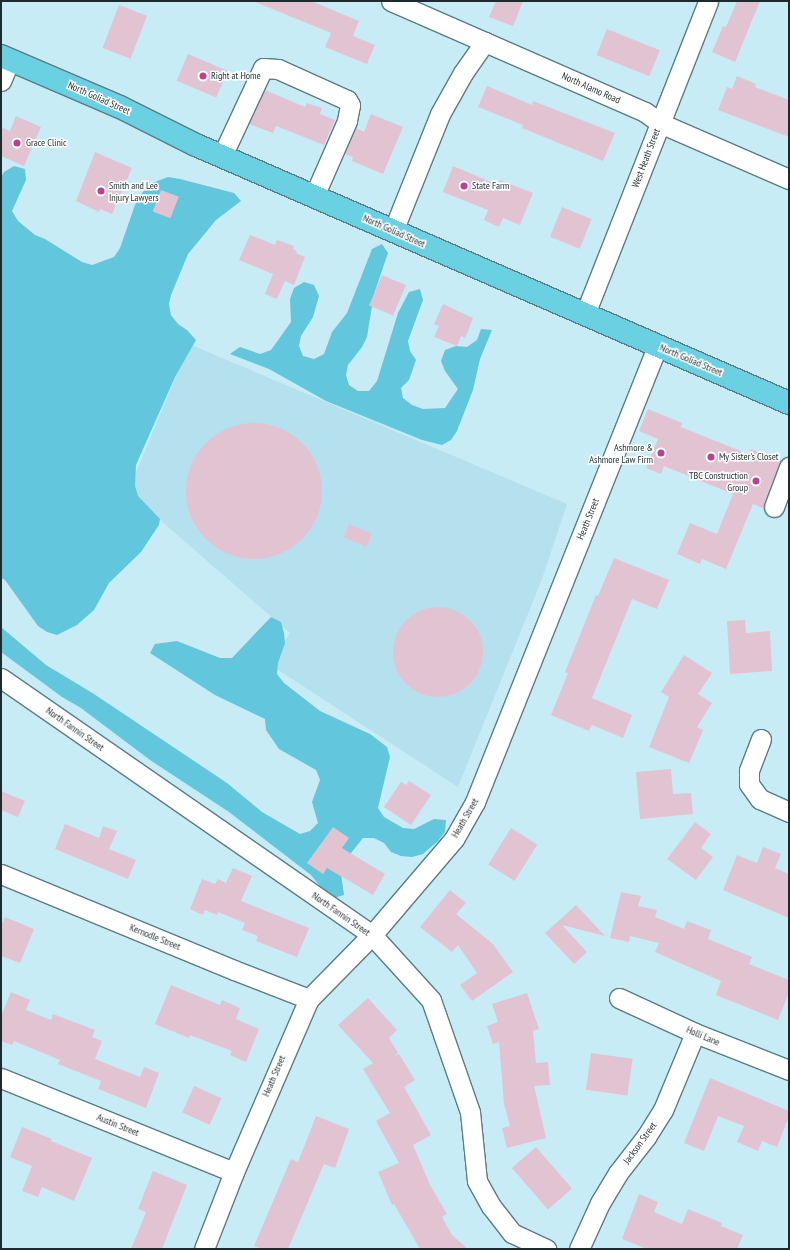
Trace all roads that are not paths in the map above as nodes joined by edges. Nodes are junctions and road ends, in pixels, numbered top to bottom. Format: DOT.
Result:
graph roads {
  1 [pos="391,1"];
  2 [pos="708,1"];
  3 [pos="484,42"];
  4 [pos="5,58"];
  5 [pos="1,81"];
  6 [pos="660,123"];
  7 [pos="222,156"];
  8 [pos="789,179"];
  9 [pos="314,196"];
  10 [pos="393,231"];
  11 [pos="585,314"];
  12 [pos="658,346"];
  13 [pos="789,403"];
  14 [pos="789,467"];
  15 [pos="774,507"];
  16 [pos="1,678"];
  17 [pos="762,738"];
  18 [pos="789,812"];
  19 [pos="1,874"];
  20 [pos="372,935"];
  21 [pos="619,998"];
  22 [pos="309,999"];
  23 [pos="695,1034"];
  24 [pos="789,1070"];
  25 [pos="1,1078"];
  26 [pos="234,1172"];
  27 [pos="204,1249"];
  28 [pos="546,1249"];
  29 [pos="579,1249"];
  1 -- 3 [label="street, North Alamo Road"];
  2 -- 6 [label="street, West Heath Street"];
  3 -- 6 [label="street, North Alamo Road"];
  3 -- 10 [label="street"];
  4 -- 5 [label="street"];
  4 -- 7 [label="main road, North Goliad Street"];
  6 -- 8 [label="street, North Alamo Road"];
  6 -- 11 [label="street, West Heath Street"];
  7 -- 9 [label="main road, North Goliad Street"];
  7 -- 9 [label="street"];
  9 -- 10 [label="main road, North Goliad Street"];
  10 -- 11 [label="main road, North Goliad Street"];
  11 -- 12 [label="main road, North Goliad Street"];
  12 -- 13 [label="main road, North Goliad Street"];
  12 -- 20 [label="street, Heath Street"];
  14 -- 15 [label="street"];
  16 -- 20 [label="street, North Fannin Street"];
  17 -- 18 [label="street"];
  19 -- 22 [label="street, Kernodle Street"];
  20 -- 22 [label="street, Heath Street"];
  20 -- 28 [label="street, North Fannin Street"];
  21 -- 23 [label="street, Holli Lane"];
  22 -- 26 [label="street, Heath Street"];
  23 -- 24 [label="street, Holli Lane"];
  23 -- 29 [label="street, Jackson Street"];
  25 -- 26 [label="street, Austin Street"];
  26 -- 27 [label="street, Heath Street"];
}
